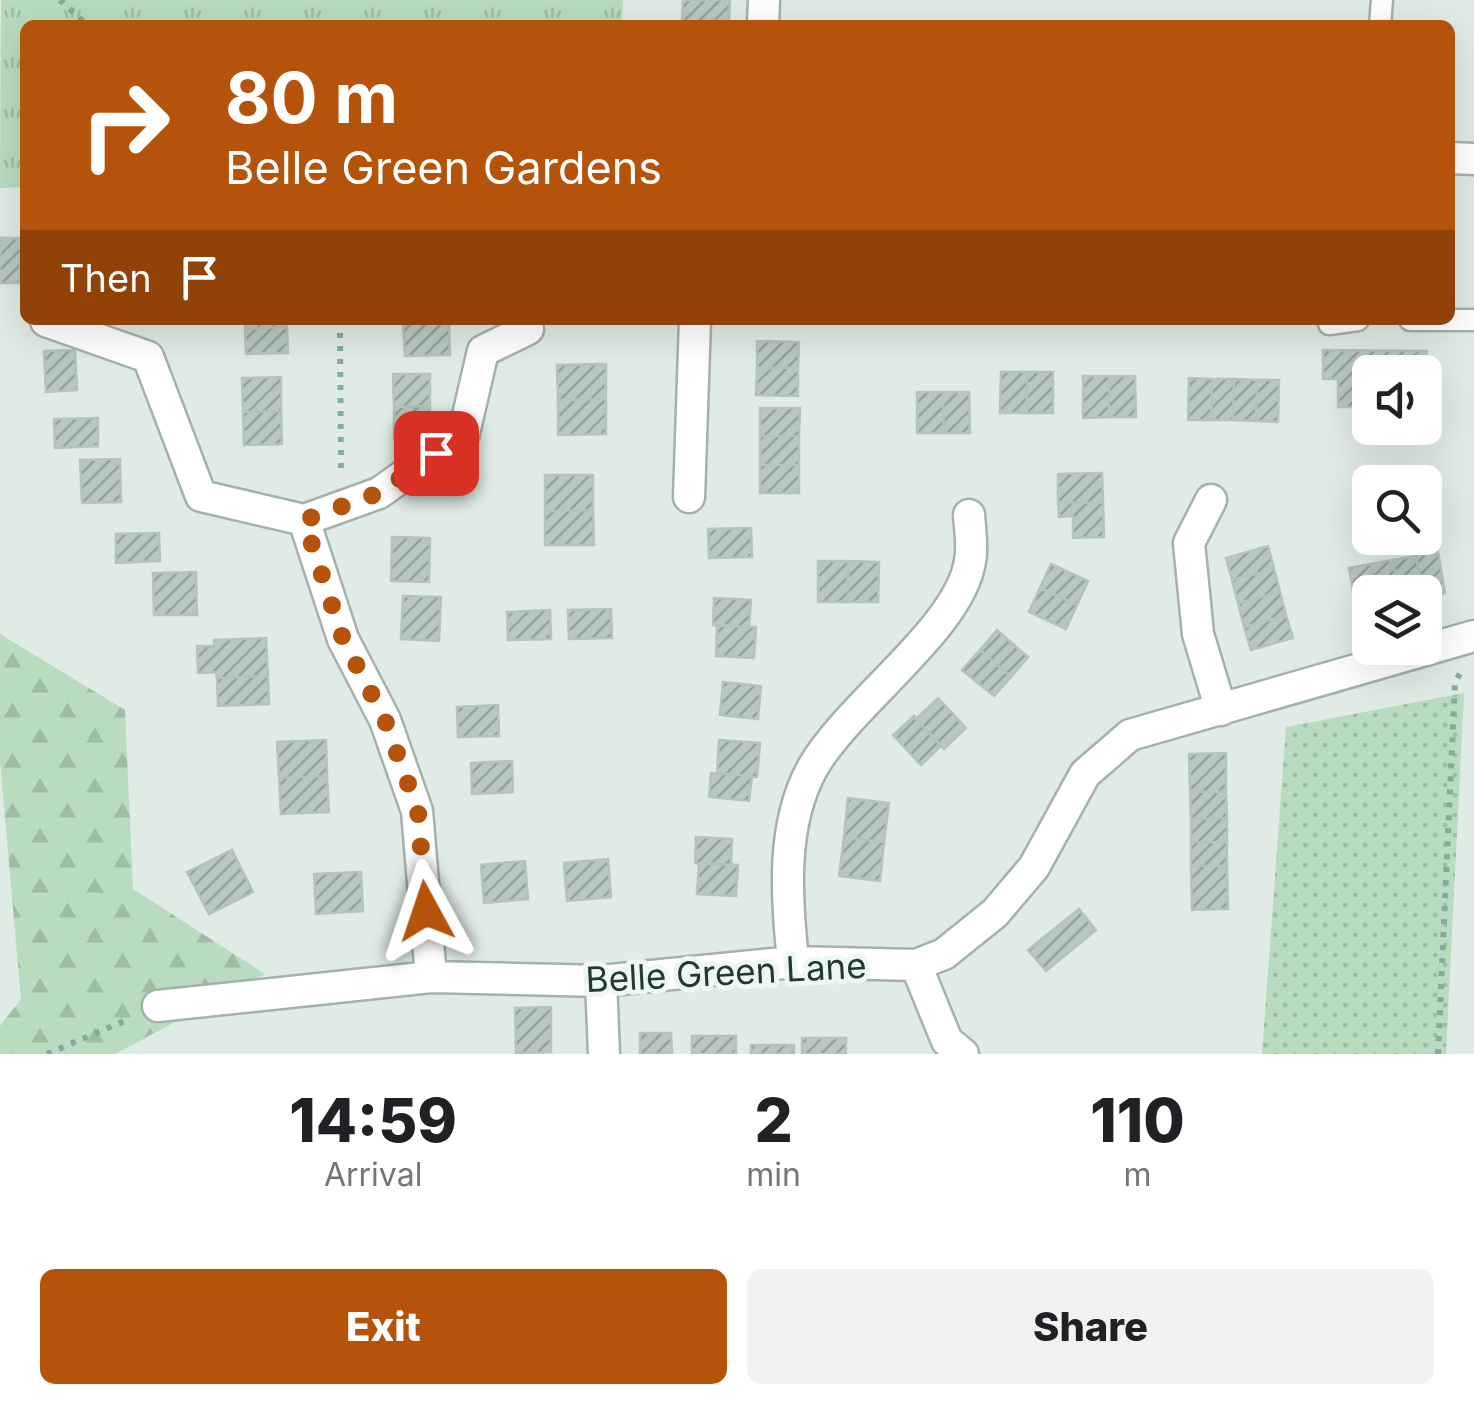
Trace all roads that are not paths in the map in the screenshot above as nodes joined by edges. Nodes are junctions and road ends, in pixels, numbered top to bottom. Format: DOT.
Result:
graph roads {
  1 [pos="57,325"];
  2 [pos="696,325"];
  3 [pos="528,329"];
  4 [pos="690,497"];
  5 [pos="1210,500"];
  6 [pos="970,515"];
  7 [pos="304,520"];
  8 [pos="1474,636"];
  9 [pos="1220,710"];
  10 [pos="793,962"];
  11 [pos="916,965"];
  12 [pos="431,978"];
  13 [pos="602,981"];
  14 [pos="158,1006"];
  15 [pos="604,1054"];
  16 [pos="962,1054"];
  1 -- 7 [label="street"];
  2 -- 4 [label="street"];
  3 -- 7 [label="street"];
  5 -- 9 [label="street"];
  6 -- 10 [label="street"];
  7 -- 12 [label="street"];
  8 -- 9 [label="street, Belle Green Lane"];
  9 -- 11 [label="street, Belle Green Lane"];
  10 -- 11 [label="street, Belle Green Lane"];
  10 -- 13 [label="street, Belle Green Lane"];
  11 -- 16 [label="street"];
  12 -- 13 [label="street, Belle Green Lane"];
  12 -- 14 [label="street, Belle Green Lane"];
  13 -- 15 [label="street"];
}
